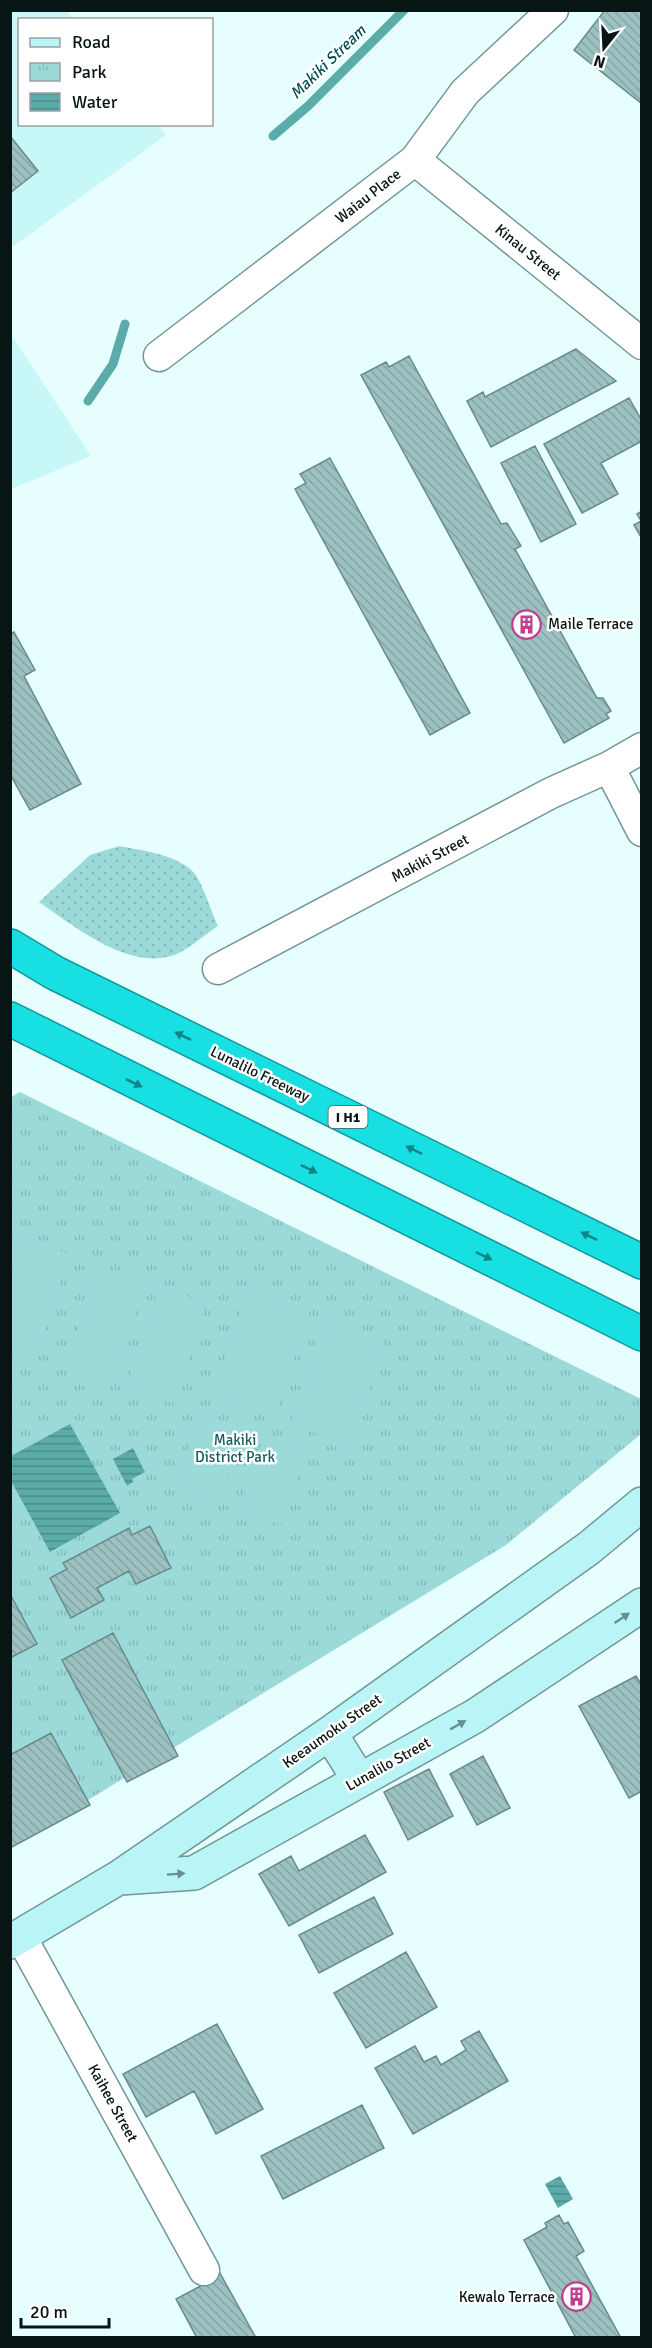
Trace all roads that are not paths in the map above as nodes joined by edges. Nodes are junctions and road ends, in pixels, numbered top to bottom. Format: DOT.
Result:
graph roads {
  1 [pos="553,10"];
  2 [pos="414,160"];
  3 [pos="642,344"];
  4 [pos="159,356"];
  5 [pos="642,748"];
  6 [pos="609,767"];
  7 [pos="642,831"];
  8 [pos="10,937"];
  9 [pos="10,946"];
  10 [pos="218,969"];
  11 [pos="55,973"];
  12 [pos="10,1019"];
  13 [pos="10,1029"];
  14 [pos="82,1057"];
  15 [pos="642,1262"];
  16 [pos="642,1334"];
  17 [pos="642,1504"];
  18 [pos="642,1605"];
  19 [pos="330,1733"];
  20 [pos="359,1780"];
  21 [pos="118,1878"];
  22 [pos="16,1939"];
  23 [pos="204,2270"];
  1 -- 2 [label="street, Waiau Place"];
  2 -- 3 [label="street, Kinau Street"];
  2 -- 4 [label="street, Waiau Place"];
  5 -- 6 [label="street, Makiki Street"];
  6 -- 7 [label="street"];
  6 -- 10 [label="street, Makiki Street"];
  8 -- 11 [label="highway"];
  9 -- 11 [label="highway, Lunalilo Freeway / I H1"];
  15 -- 11 [label="highway, Lunalilo Freeway / I H1, one-way"];
  12 -- 14 [label="highway"];
  13 -- 14 [label="highway"];
  14 -- 16 [label="highway, one-way"];
  17 -- 19 [label="main road, Keeaumoku Street"];
  20 -- 18 [label="main road, Lunalilo Street, one-way"];
  19 -- 20 [label="main road"];
  19 -- 21 [label="main road, Keeaumoku Street"];
  21 -- 20 [label="main road, Lunalilo Street, one-way"];
  21 -- 22 [label="main road, Keeaumoku Street"];
  22 -- 23 [label="street, Kaihee Street"];
}
